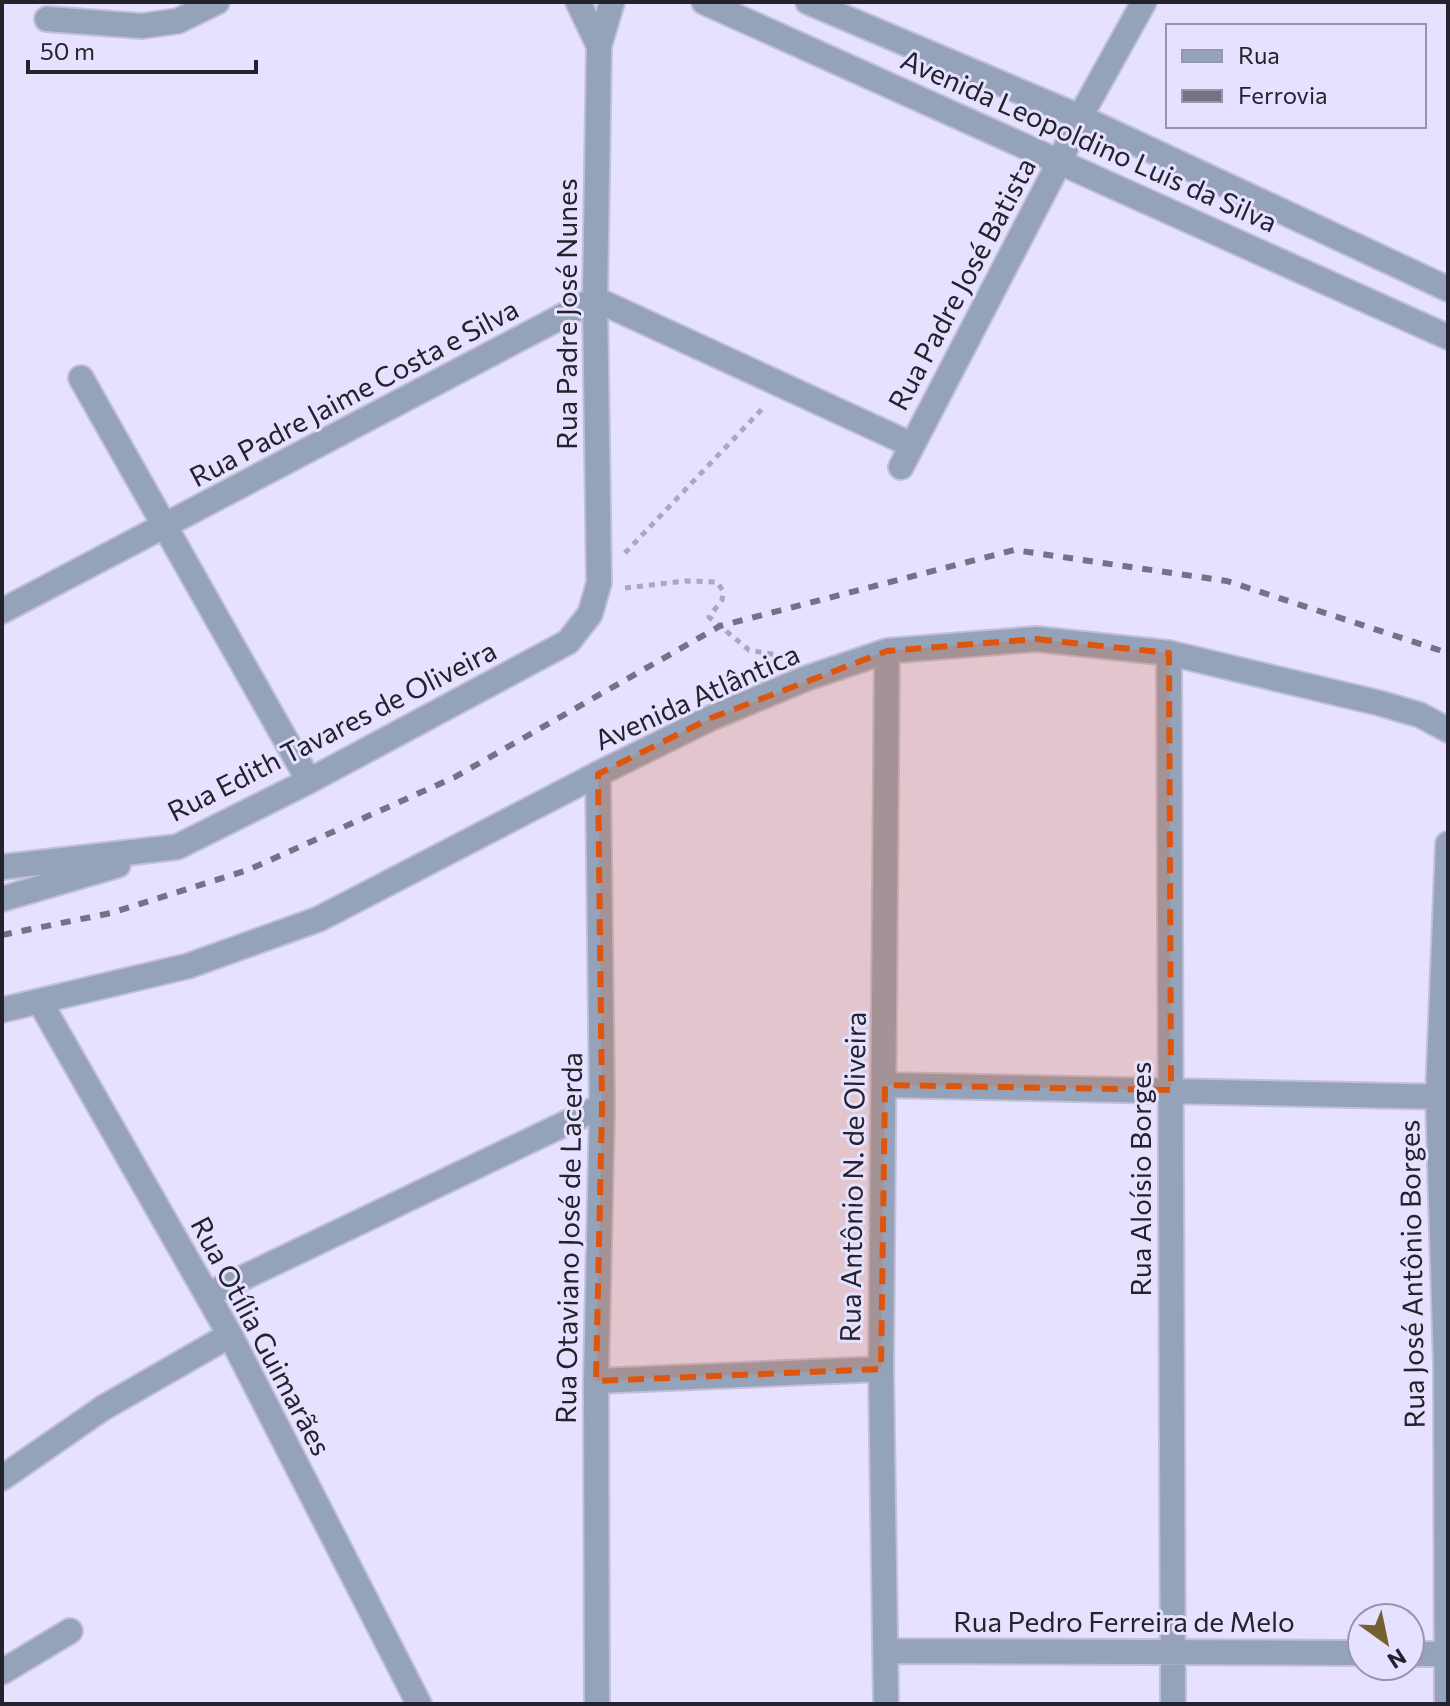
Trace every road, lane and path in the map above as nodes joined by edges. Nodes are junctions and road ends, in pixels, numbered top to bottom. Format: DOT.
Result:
graph roads {
  1 [pos="217,2"];
  2 [pos="578,2"];
  3 [pos="612,2"];
  4 [pos="704,2"];
  5 [pos="808,2"];
  6 [pos="1144,2"];
  7 [pos="47,19"];
  8 [pos="599,46"];
  9 [pos="1080,117"];
  10 [pos="1060,161"];
  11 [pos="1448,289"];
  12 [pos="595,299"];
  13 [pos="1448,337"];
  14 [pos="81,378"];
  15 [pos="784,386"];
  16 [pos="912,445"];
  17 [pos="901,467"];
  18 [pos="166,526"];
  19 [pos="599,581"];
  20 [pos="2,611"];
  21 [pos="887,651"];
  22 [pos="1169,653"];
  23 [pos="792,658"];
  24 [pos="1448,730"];
  25 [pos="598,774"];
  26 [pos="309,781"];
  27 [pos="1448,844"];
  28 [pos="177,847"];
  29 [pos="2,867"];
  30 [pos="2,899"];
  31 [pos="40,1002"];
  32 [pos="2,1010"];
  33 [pos="885,1085"];
  34 [pos="1171,1090"];
  35 [pos="1443,1097"];
  36 [pos="602,1106"];
  37 [pos="207,1295"];
  38 [pos="230,1335"];
  39 [pos="1447,1366"];
  40 [pos="881,1369"];
  41 [pos="596,1381"];
  42 [pos="2,1478"];
  43 [pos="70,1631"];
  44 [pos="886,1651"];
  45 [pos="1173,1653"];
  46 [pos="1346,1653"];
  47 [pos="1426,1654"];
  48 [pos="1447,1654"];
  49 [pos="2,1672"];
  50 [pos="419,1704"];
  51 [pos="597,1704"];
  52 [pos="886,1704"];
  53 [pos="1173,1704"];
  54 [pos="1447,1704"];
  1 -- 7 [label="street"];
  2 -- 8 [label="street, Rua Padre José Nunes"];
  3 -- 8 [label="street, Rua Padre José Nunes"];
  4 -- 10 [label="street, Avenida Leopoldino Luis da Silva"];
  5 -- 9 [label="street"];
  6 -- 9 [label="street, Rua Padre José Batista"];
  8 -- 12 [label="street, Rua Padre José Nunes"];
  9 -- 10 [label="street, Rua Padre José Batista"];
  9 -- 11 [label="street"];
  10 -- 13 [label="street, Avenida Leopoldino Luis da Silva"];
  10 -- 16 [label="street, Rua Padre José Batista"];
  12 -- 15 [label="street"];
  12 -- 18 [label="street, Rua Padre Jaime Costa e Silva"];
  12 -- 19 [label="street, Rua Padre José Nunes"];
  14 -- 18 [label="street"];
  15 -- 16 [label="street"];
  15 -- 19 [label="path"];
  16 -- 17 [label="street, Rua Padre José Batista"];
  18 -- 20 [label="street, Rua Padre Jaime Costa e Silva"];
  18 -- 26 [label="street"];
  19 -- 23 [label="path"];
  19 -- 26 [label="street, Rua Edith Tavares de Oliveira"];
  21 -- 22 [label="street, Avenida Atlântica"];
  21 -- 25 [label="street, Avenida Atlântica"];
  21 -- 33 [label="street, Rua Antônio N. de Oliveira"];
  22 -- 24 [label="street, Avenida Atlântica"];
  22 -- 34 [label="street, Rua Aloísio Borges"];
  25 -- 31 [label="street, Avenida Atlântica"];
  25 -- 36 [label="street, Rua Otaviano José de Lacerda"];
  26 -- 28 [label="street, Rua Edith Tavares de Oliveira"];
  27 -- 35 [label="street, Rua José Antônio Borges"];
  28 -- 29 [label="street, Rua Edith Tavares de Oliveira"];
  28 -- 30 [label="street"];
  31 -- 32 [label="street, Avenida Atlântica"];
  31 -- 37 [label="street, Rua Otília Guimarães"];
  33 -- 34 [label="street"];
  33 -- 40 [label="street, Rua Antônio N. de Oliveira"];
  34 -- 35 [label="street"];
  34 -- 45 [label="street, Rua Aloísio Borges"];
  35 -- 39 [label="street, Rua José Antônio Borges"];
  36 -- 37 [label="street"];
  36 -- 41 [label="street, Rua Otaviano José de Lacerda"];
  37 -- 38 [label="street, Rua Otília Guimarães"];
  38 -- 42 [label="street"];
  38 -- 50 [label="street, Rua Otília Guimarães"];
  39 -- 48 [label="street, Rua José Antônio Borges"];
  40 -- 41 [label="street"];
  40 -- 44 [label="street, Rua Antônio N. de Oliveira"];
  41 -- 51 [label="street, Rua Otaviano José de Lacerda"];
  43 -- 49 [label="street"];
  44 -- 45 [label="street, Rua Pedro Ferreira de Melo"];
  44 -- 52 [label="street, Rua Antônio N. de Oliveira"];
  45 -- 46 [label="street, Rua Pedro Ferreira de Melo"];
  45 -- 53 [label="street, Rua Aloísio Borges"];
  47 -- 48 [label="street"];
  48 -- 54 [label="street, Rua José Antônio Borges"];
}
